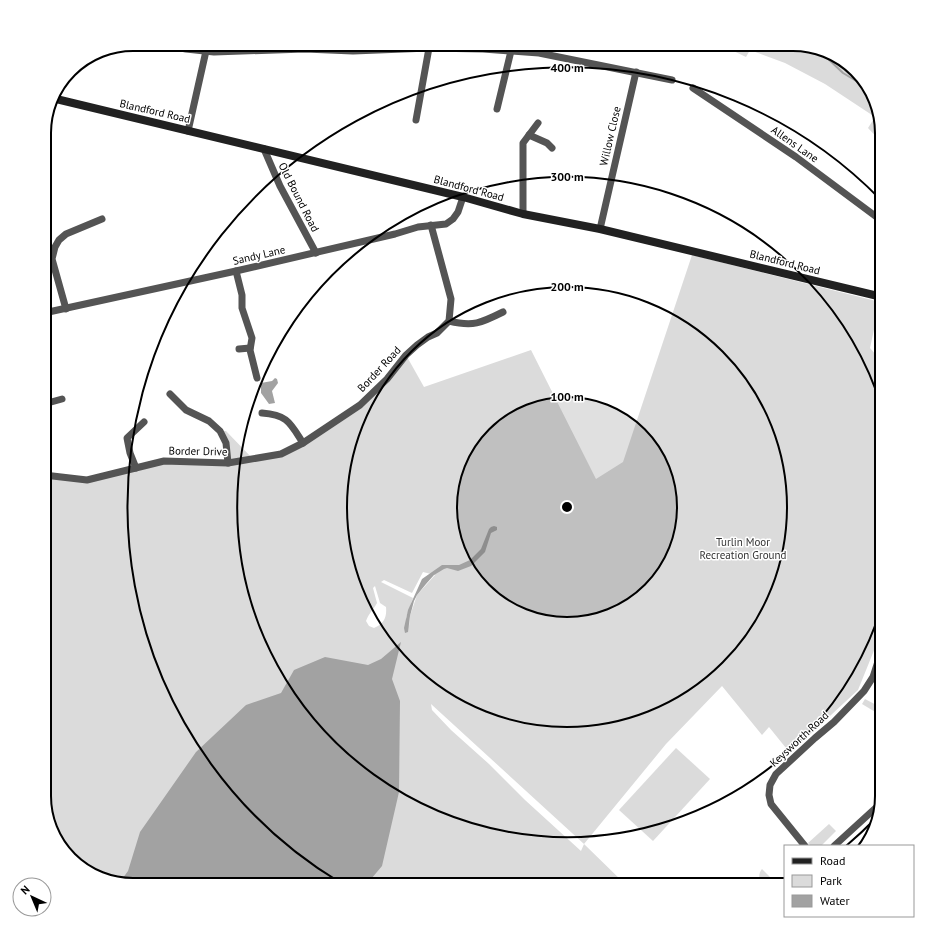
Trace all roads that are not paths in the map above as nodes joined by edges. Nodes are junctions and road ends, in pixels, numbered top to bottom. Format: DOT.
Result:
graph roads {
  1 [pos="206,51"];
  2 [pos="244,51"];
  3 [pos="428,51"];
  4 [pos="511,51"];
  5 [pos="636,72"];
  6 [pos="672,80"];
  7 [pos="693,88"];
  8 [pos="58,99"];
  9 [pos="497,109"];
  10 [pos="416,120"];
  11 [pos="538,123"];
  12 [pos="188,131"];
  13 [pos="529,135"];
  14 [pos="552,148"];
  15 [pos="264,150"];
  16 [pos="463,198"];
  17 [pos="523,214"];
  18 [pos="875,216"];
  19 [pos="102,219"];
  20 [pos="431,225"];
  21 [pos="600,229"];
  22 [pos="316,253"];
  23 [pos="236,271"];
  24 [pos="875,295"];
  25 [pos="66,309"];
  26 [pos="51,312"];
  27 [pos="503,312"];
  28 [pos="449,321"];
  29 [pos="250,348"];
  30 [pos="239,349"];
  31 [pos="257,378"];
  32 [pos="170,394"];
  33 [pos="62,399"];
  34 [pos="51,402"];
  35 [pos="262,413"];
  36 [pos="144,422"];
  37 [pos="303,443"];
  38 [pos="228,463"];
  39 [pos="136,468"];
  40 [pos="51,477"];
  41 [pos="875,671"];
  42 [pos="873,810"];
  43 [pos="804,845"];
  44 [pos="835,845"];
  1 -- 2 [label="street"];
  1 -- 12 [label="street"];
  3 -- 10 [label="street"];
  4 -- 5 [label="street"];
  4 -- 9 [label="street"];
  5 -- 6 [label="street"];
  5 -- 21 [label="street, Willow Close"];
  7 -- 18 [label="street, Allens Lane"];
  8 -- 12 [label="main road, Blandford Road"];
  11 -- 13 [label="street"];
  12 -- 15 [label="main road, Blandford Road"];
  13 -- 14 [label="street"];
  13 -- 17 [label="street"];
  15 -- 16 [label="main road, Blandford Road"];
  15 -- 22 [label="street, Old Bound Road"];
  16 -- 17 [label="main road, Blandford Road"];
  16 -- 20 [label="street, Sandy Lane"];
  17 -- 21 [label="main road, Blandford Road"];
  19 -- 25 [label="street"];
  20 -- 22 [label="street, Sandy Lane"];
  20 -- 28 [label="street"];
  21 -- 24 [label="main road, Blandford Road"];
  22 -- 23 [label="street, Sandy Lane"];
  23 -- 25 [label="street, Sandy Lane"];
  23 -- 29 [label="street"];
  25 -- 26 [label="street, Sandy Lane"];
  27 -- 28 [label="street"];
  28 -- 37 [label="street, Border Road"];
  29 -- 30 [label="street"];
  29 -- 31 [label="street"];
  32 -- 38 [label="street"];
  33 -- 34 [label="street"];
  35 -- 37 [label="street"];
  36 -- 39 [label="street"];
  37 -- 38 [label="street, Border Drive"];
  38 -- 39 [label="street, Border Drive"];
  39 -- 40 [label="street, Border Drive"];
  41 -- 43 [label="street, Keysworth Road"];
  42 -- 44 [label="street"];
}
